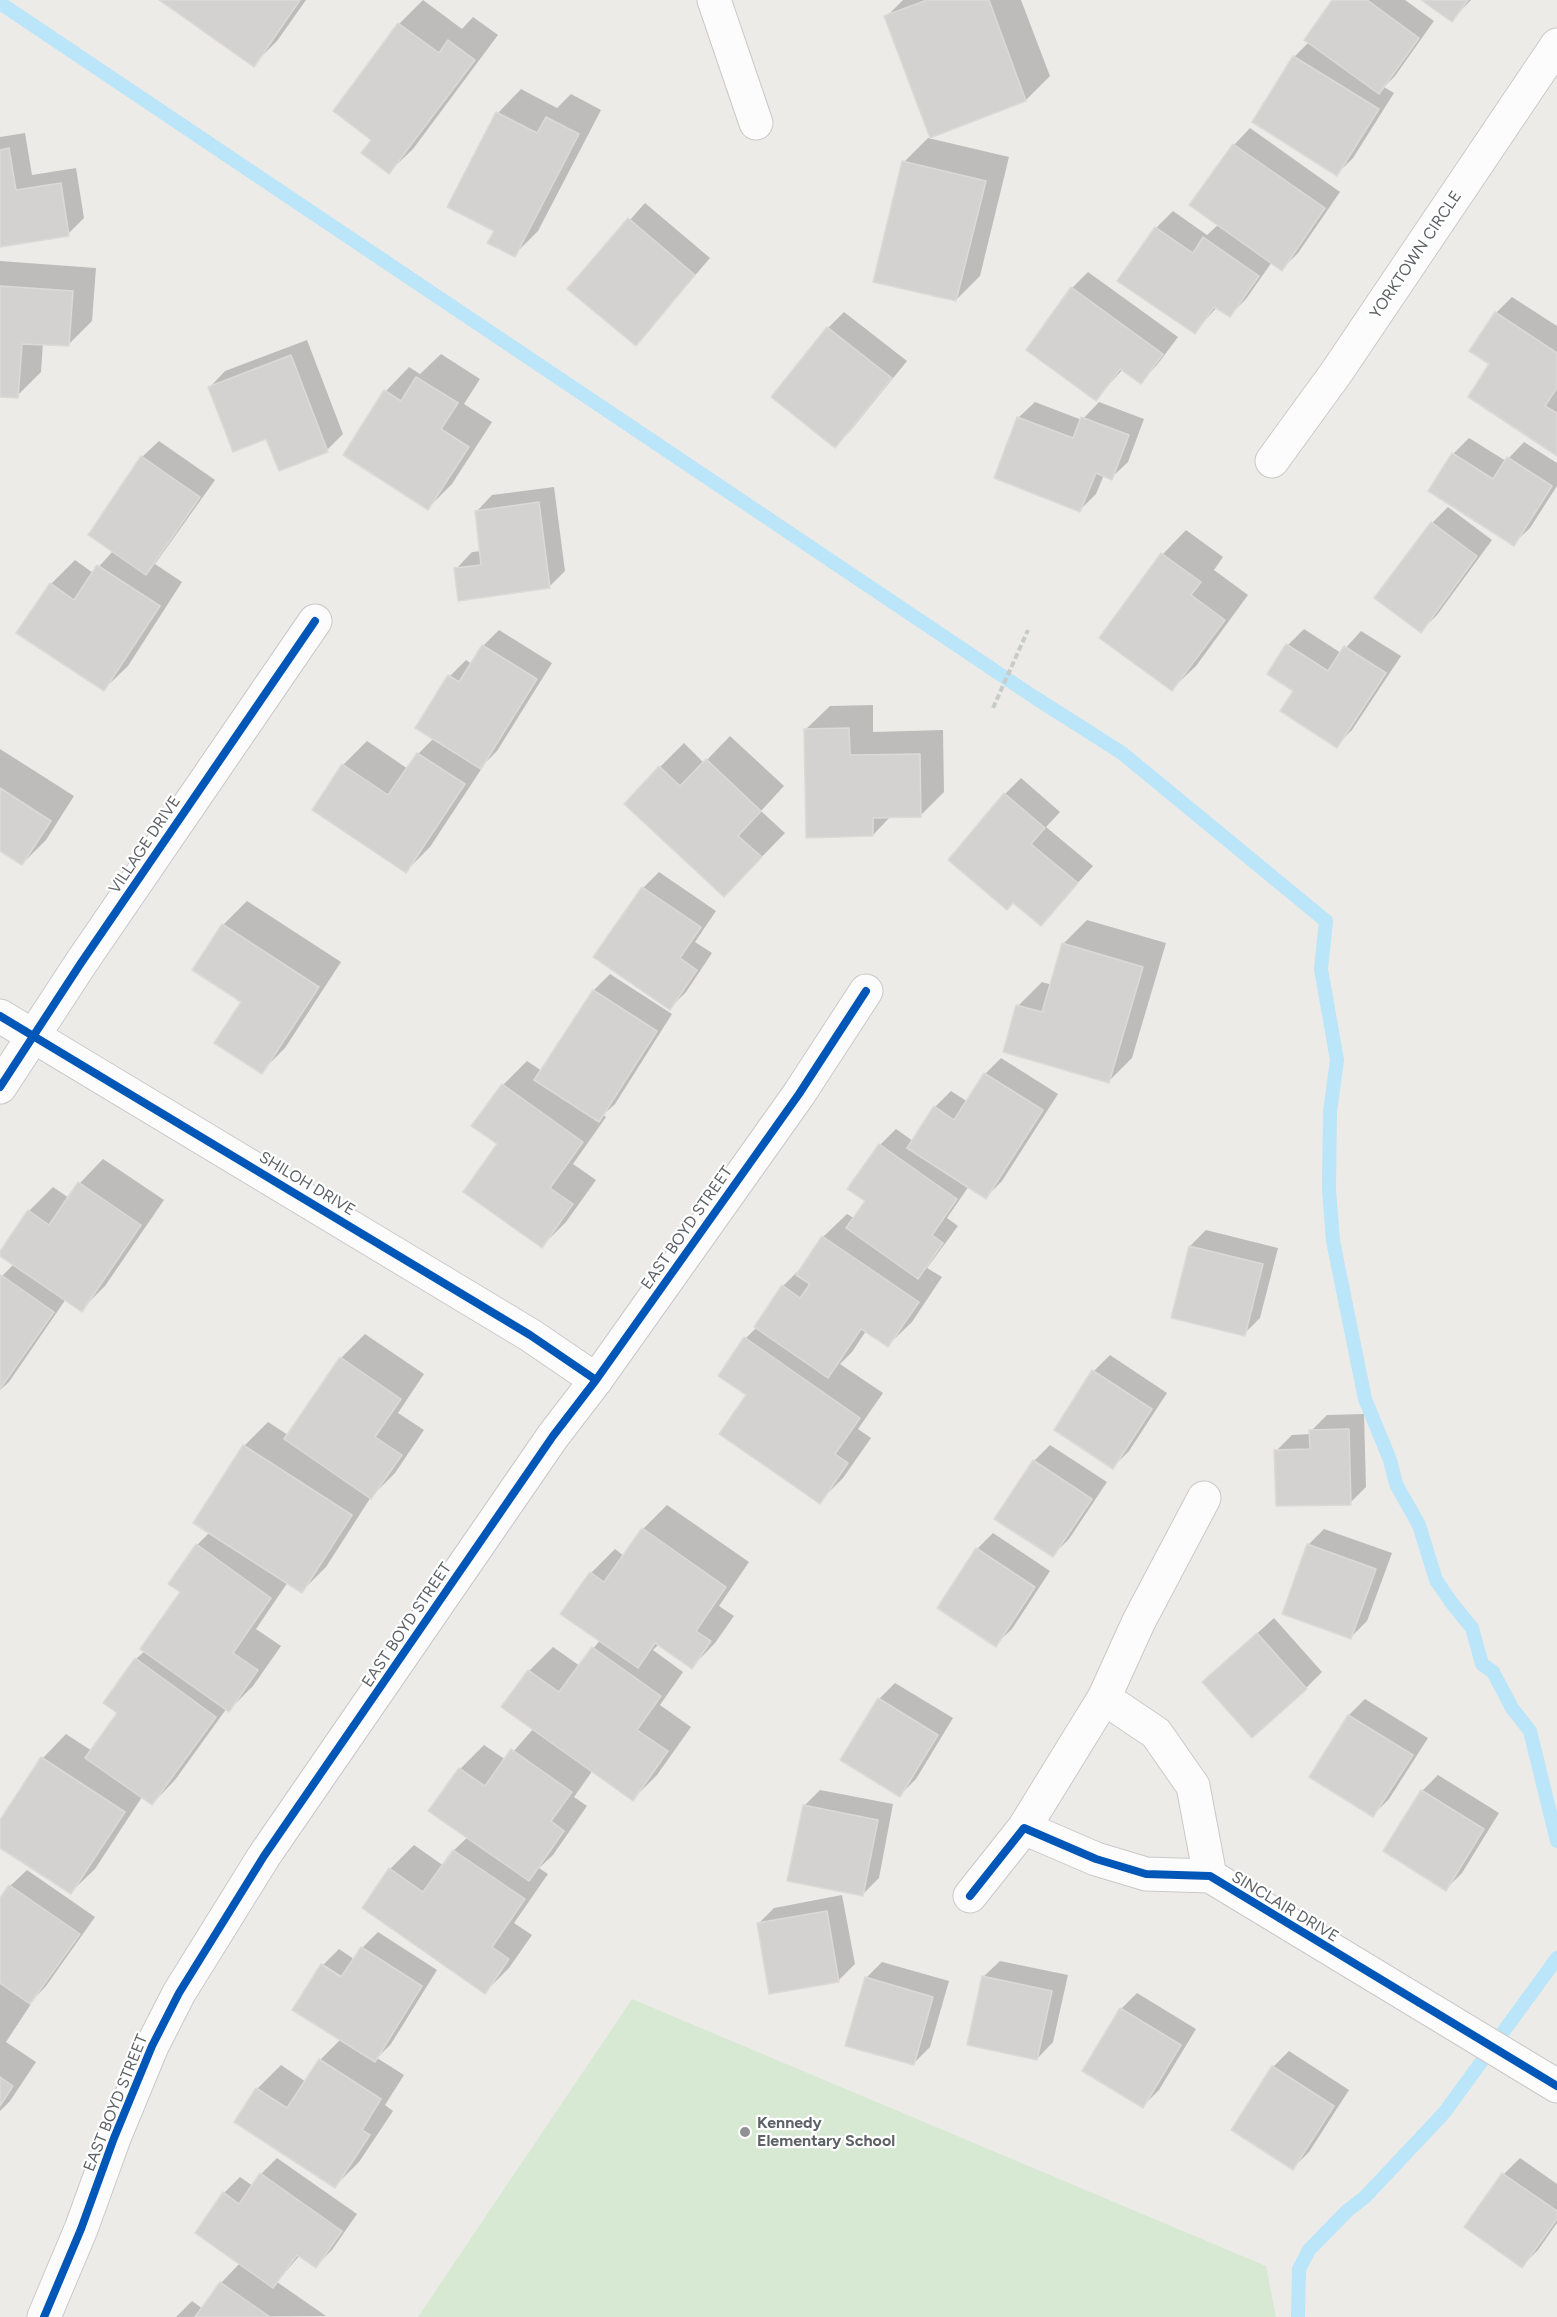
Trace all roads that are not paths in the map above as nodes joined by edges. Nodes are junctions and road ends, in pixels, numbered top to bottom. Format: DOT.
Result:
graph roads {
  1 [pos="714,0"];
  2 [pos="1557,45"];
  3 [pos="756,123"];
  4 [pos="1272,462"];
  5 [pos="315,621"];
  6 [pos="866,991"];
  7 [pos="0,1016"];
  8 [pos="34,1036"];
  9 [pos="0,1087"];
  10 [pos="596,1380"];
  11 [pos="1204,1498"];
  12 [pos="1104,1698"];
  13 [pos="1024,1828"];
  14 [pos="1210,1876"];
  15 [pos="970,1896"];
  16 [pos="1554,2084"];
  17 [pos="44,2317"];
  1 -- 3 [label="street"];
  2 -- 4 [label="street, YORKTOWN CIRCLE"];
  5 -- 8 [label="street, VILLAGE DRIVE"];
  6 -- 10 [label="street, EAST BOYD STREET"];
  7 -- 8 [label="street, SHILOH DRIVE"];
  8 -- 9 [label="street, VILLAGE DRIVE"];
  8 -- 10 [label="street, SHILOH DRIVE"];
  10 -- 17 [label="street, EAST BOYD STREET"];
  11 -- 12 [label="street"];
  12 -- 13 [label="street"];
  12 -- 14 [label="street, SINCLAIR DRIVE"];
  13 -- 14 [label="street, SINCLAIR DRIVE"];
  13 -- 15 [label="street"];
  14 -- 16 [label="street, SINCLAIR DRIVE"];
}
